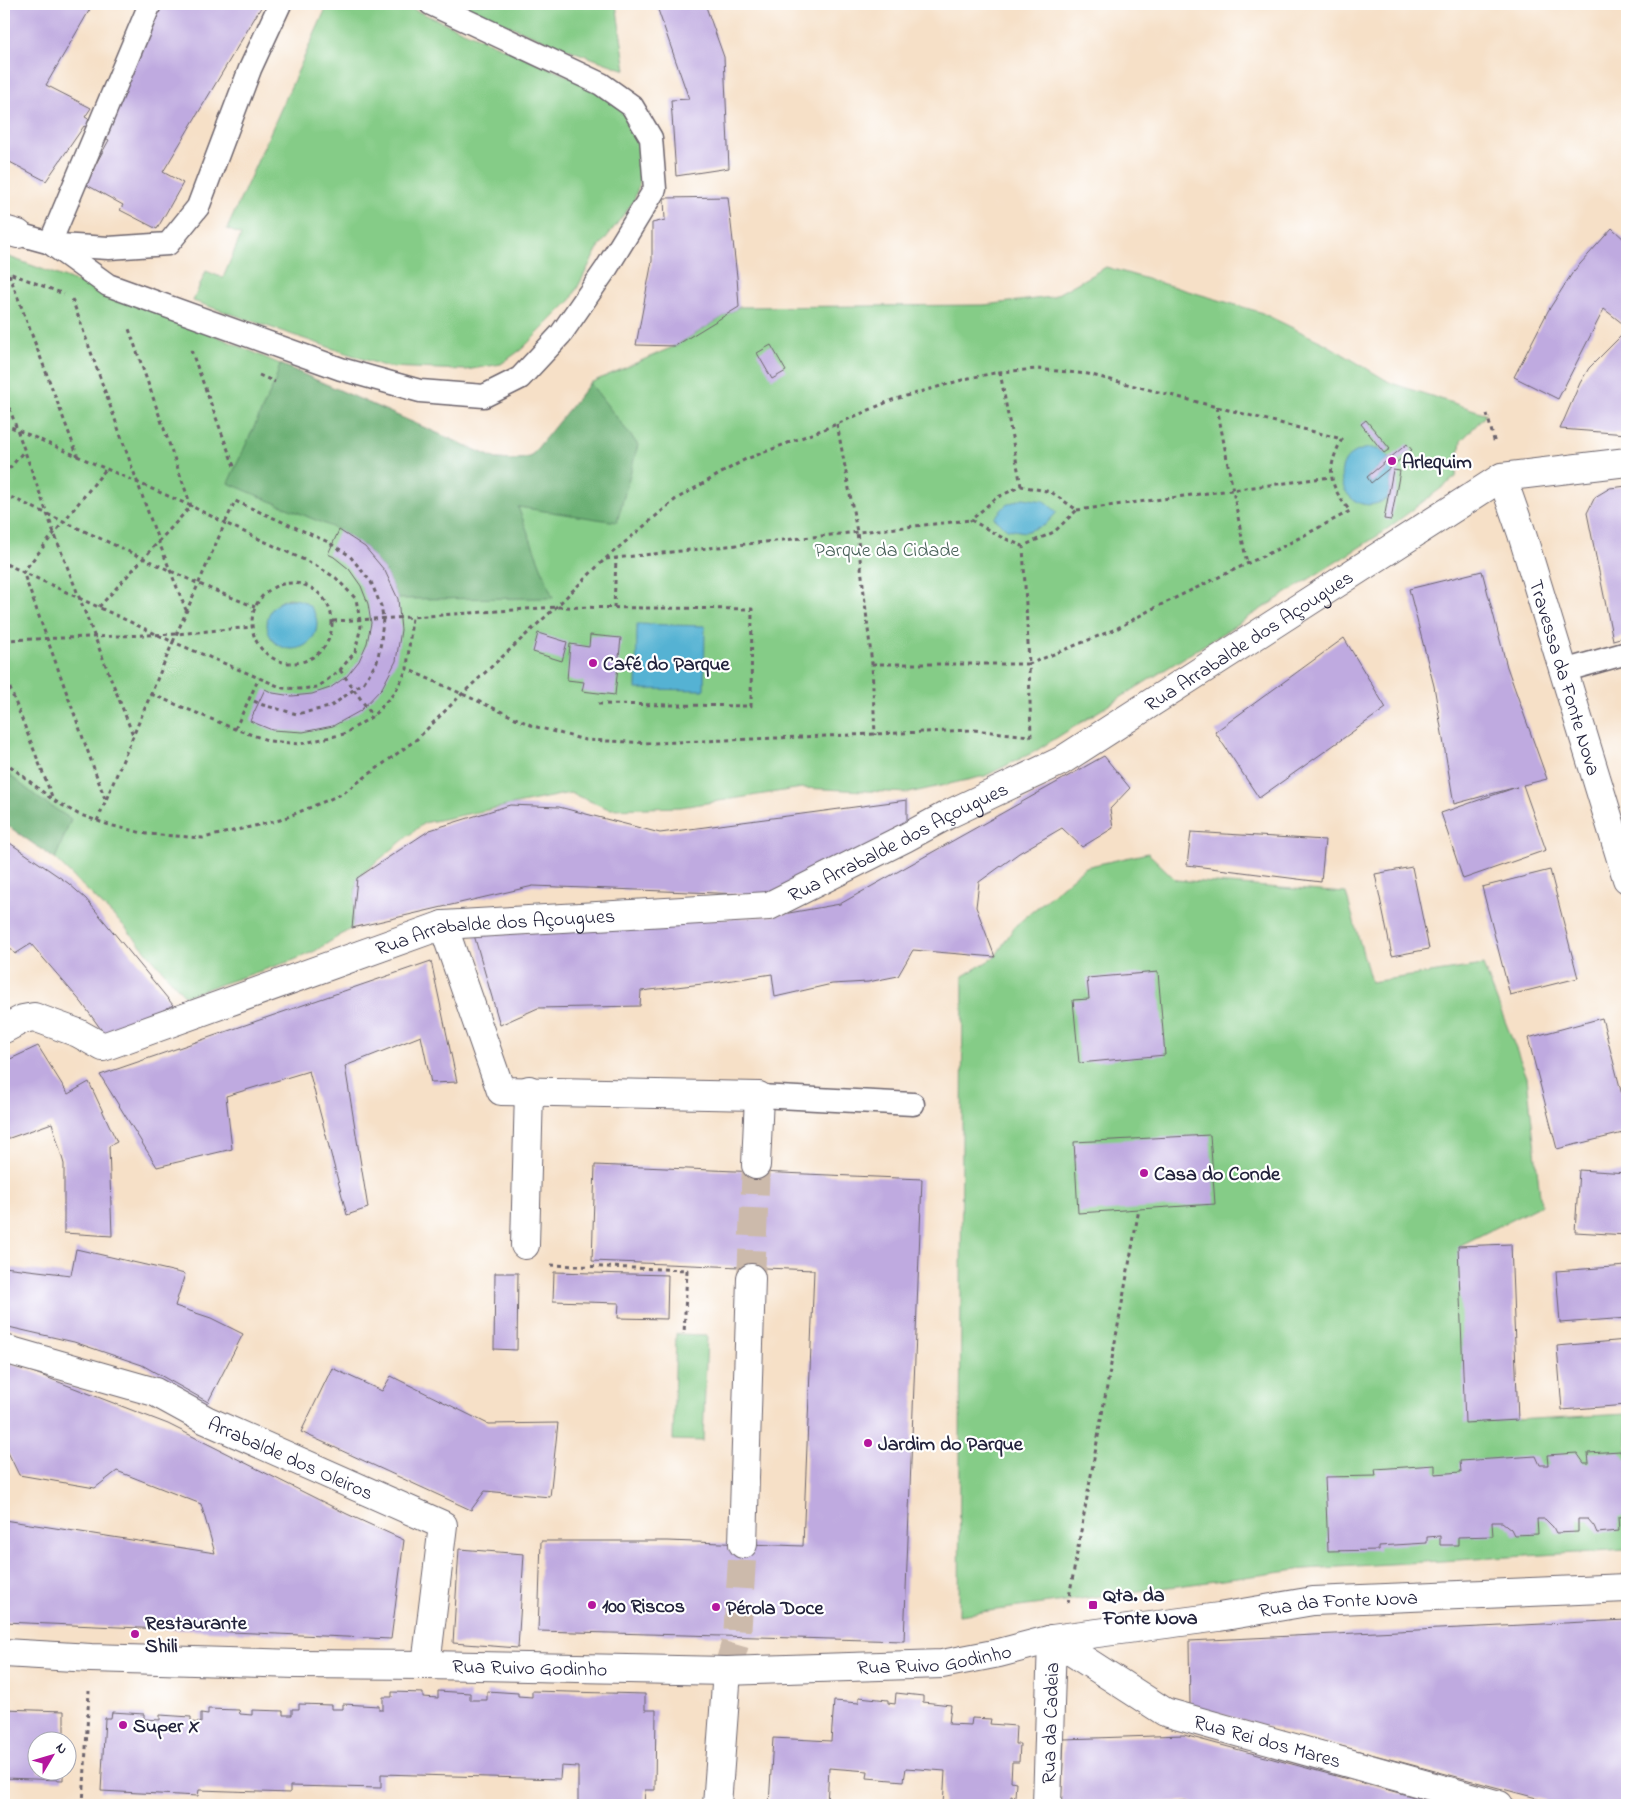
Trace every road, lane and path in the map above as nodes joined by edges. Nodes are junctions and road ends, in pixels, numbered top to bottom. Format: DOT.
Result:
graph roads {
  1 [pos="150,4"];
  2 [pos="280,4"];
  3 [pos="431,4"];
  4 [pos="11,232"];
  5 [pos="50,243"];
  6 [pos="9,273"];
  7 [pos="71,296"];
  8 [pos="125,319"];
  9 [pos="190,346"];
  10 [pos="1000,372"];
  11 [pos="4,393"];
  12 [pos="1217,407"];
  13 [pos="4,424"];
  14 [pos="838,424"];
  15 [pos="17,429"];
  16 [pos="24,450"];
  17 [pos="78,457"];
  18 [pos="1627,462"];
  19 [pos="106,469"];
  20 [pos="234,469"];
  21 [pos="4,475"];
  22 [pos="1331,477"];
  23 [pos="1502,477"];
  24 [pos="138,484"];
  25 [pos="1021,486"];
  26 [pos="1233,490"];
  27 [pos="4,494"];
  28 [pos="191,506"];
  29 [pos="1077,510"];
  30 [pos="46,514"];
  31 [pos="971,520"];
  32 [pos="63,521"];
  33 [pos="225,523"];
  34 [pos="857,532"];
  35 [pos="54,533"];
  36 [pos="158,540"];
  37 [pos="1023,546"];
  38 [pos="143,558"];
  39 [pos="616,558"];
  40 [pos="604,559"];
  41 [pos="4,563"];
  42 [pos="1246,564"];
  43 [pos="169,570"];
  44 [pos="23,572"];
  45 [pos="199,584"];
  46 [pos="78,597"];
  47 [pos="100,607"];
  48 [pos="556,607"];
  49 [pos="255,608"];
  50 [pos="614,608"];
  51 [pos="187,611"];
  52 [pos="412,617"];
  53 [pos="383,618"];
  54 [pos="360,620"];
  55 [pos="333,621"];
  56 [pos="252,627"];
  57 [pos="158,634"];
  58 [pos="176,634"];
  59 [pos="94,637"];
  60 [pos="48,639"];
  61 [pos="4,640"];
  62 [pos="173,642"];
  63 [pos="1627,653"];
  64 [pos="872,664"];
  65 [pos="1029,664"];
  66 [pos="407,668"];
  67 [pos="340,670"];
  68 [pos="1562,671"];
  69 [pos="4,673"];
  70 [pos="258,678"];
  71 [pos="355,690"];
  72 [pos="151,694"];
  73 [pos="462,694"];
  74 [pos="249,699"];
  75 [pos="598,704"];
  76 [pos="373,716"];
  77 [pos="235,729"];
  78 [pos="133,735"];
  79 [pos="875,735"];
  80 [pos="1030,736"];
  81 [pos="4,761"];
  82 [pos="1061,761"];
  83 [pos="53,800"];
  84 [pos="106,800"];
  85 [pos="97,821"];
  86 [pos="1627,879"];
  87 [pos="442,925"];
  88 [pos="4,1029"];
  89 [pos="529,1090"];
  90 [pos="758,1096"];
  91 [pos="913,1104"];
  92 [pos="756,1165"];
  93 [pos="1139,1209"];
  94 [pos="525,1245"];
  95 [pos="751,1278"];
  96 [pos="684,1334"];
  97 [pos="4,1349"];
  98 [pos="743,1544"];
  99 [pos="1627,1588"];
  100 [pos="1068,1606"];
  101 [pos="1052,1639"];
  102 [pos="4,1653"];
  103 [pos="91,1658"];
  104 [pos="426,1665"];
  105 [pos="727,1671"];
  106 [pos="83,1805"];
  107 [pos="717,1805"];
  108 [pos="1047,1805"];
  109 [pos="1499,1805"];
  1 -- 5 [label="lane"];
  2 -- 5 [label="lane"];
  3 -- 5 [label="lane"];
  4 -- 5 [label="lane"];
  6 -- 17 [label="path"];
  7 -- 24 [label="path"];
  8 -- 28 [label="path"];
  9 -- 20 [label="path"];
  10 -- 12 [label="path"];
  10 -- 14 [label="path"];
  10 -- 25 [label="path"];
  11 -- 15 [label="path"];
  12 -- 22 [label="path"];
  12 -- 26 [label="path"];
  13 -- 15 [label="path"];
  14 -- 34 [label="path"];
  14 -- 40 [label="path"];
  15 -- 16 [label="path"];
  15 -- 17 [label="path"];
  16 -- 21 [label="path"];
  16 -- 30 [label="path"];
  17 -- 19 [label="path"];
  18 -- 23 [label="street, Rua Arrabalde dos Açougues"];
  19 -- 24 [label="path"];
  19 -- 32 [label="path"];
  22 -- 26 [label="path"];
  22 -- 42 [label="path"];
  23 -- 68 [label="street, Travessa da Fonte Nova"];
  23 -- 82 [label="street, Rua Arrabalde dos Açougues"];
  24 -- 28 [label="path"];
  24 -- 36 [label="path"];
  25 -- 29 [label="path"];
  25 -- 31 [label="path"];
  26 -- 29 [label="path"];
  26 -- 42 [label="path"];
  27 -- 30 [label="path"];
  28 -- 33 [label="path"];
  28 -- 36 [label="path"];
  29 -- 37 [label="path"];
  30 -- 32 [label="path"];
  30 -- 35 [label="path"];
  31 -- 34 [label="path"];
  31 -- 37 [label="path"];
  32 -- 35 [label="path"];
  32 -- 38 [label="path"];
  33 -- 45 [label="path"];
  33 -- 53 [label="path"];
  33 -- 54 [label="path"];
  34 -- 39 [label="path"];
  34 -- 64 [label="path"];
  35 -- 44 [label="path"];
  35 -- 46 [label="path"];
  36 -- 38 [label="path"];
  36 -- 43 [label="path"];
  37 -- 65 [label="path"];
  38 -- 43 [label="path"];
  38 -- 47 [label="path"];
  39 -- 40 [label="path"];
  39 -- 50 [label="path"];
  40 -- 48 [label="path"];
  41 -- 44 [label="path"];
  42 -- 65 [label="path"];
  43 -- 45 [label="path"];
  43 -- 51 [label="path"];
  44 -- 46 [label="path"];
  44 -- 60 [label="path"];
  45 -- 49 [label="path"];
  45 -- 51 [label="path"];
  46 -- 47 [label="path"];
  46 -- 59 [label="path"];
  47 -- 57 [label="path"];
  48 -- 50 [label="path"];
  48 -- 52 [label="path"];
  48 -- 73 [label="path"];
  49 -- 55 [label="path"];
  49 -- 56 [label="path"];
  50 -- 75 [label="path"];
  51 -- 58 [label="path"];
  52 -- 53 [label="path"];
  52 -- 66 [label="path"];
  53 -- 54 [label="path"];
  53 -- 71 [label="path"];
  54 -- 55 [label="path"];
  54 -- 67 [label="path"];
  55 -- 56 [label="path"];
  56 -- 58 [label="path"];
  57 -- 58 [label="path"];
  57 -- 59 [label="path"];
  57 -- 62 [label="path"];
  58 -- 62 [label="path"];
  59 -- 60 [label="path"];
  59 -- 78 [label="path"];
  60 -- 61 [label="path"];
  60 -- 84 [label="path"];
  62 -- 70 [label="path"];
  62 -- 72 [label="path"];
  63 -- 68 [label="lane"];
  64 -- 65 [label="path"];
  64 -- 79 [label="path"];
  65 -- 80 [label="path"];
  66 -- 73 [label="path"];
  66 -- 76 [label="path"];
  67 -- 70 [label="path"];
  67 -- 71 [label="path"];
  68 -- 86 [label="street, Travessa da Fonte Nova"];
  69 -- 83 [label="path"];
  70 -- 74 [label="path"];
  71 -- 74 [label="path"];
  71 -- 76 [label="path"];
  72 -- 77 [label="path"];
  72 -- 78 [label="path"];
  73 -- 79 [label="path"];
  73 -- 85 [label="path"];
  74 -- 77 [label="path"];
  76 -- 77 [label="path"];
  78 -- 84 [label="path"];
  79 -- 80 [label="path"];
  80 -- 82 [label="path"];
  81 -- 83 [label="path"];
  82 -- 87 [label="street, Rua Arrabalde dos Açougues"];
  83 -- 85 [label="path"];
  84 -- 85 [label="path"];
  87 -- 88 [label="street, Rua Arrabalde dos Açougues"];
  87 -- 89 [label="street"];
  89 -- 90 [label="street"];
  89 -- 94 [label="street"];
  90 -- 91 [label="lane"];
  90 -- 92 [label="street"];
  93 -- 100 [label="path"];
  94 -- 96 [label="path"];
  95 -- 98 [label="street"];
  97 -- 104 [label="street, Arrabalde dos Oleiros"];
  99 -- 101 [label="street, Rua da Fonte Nova"];
  101 -- 105 [label="street, Rua Ruivo Godinho"];
  101 -- 108 [label="street, Rua da Cadeia"];
  101 -- 109 [label="street, Rua Rei dos Mares"];
  102 -- 103 [label="street, Rua Ruivo Godinho"];
  103 -- 104 [label="street, Rua Ruivo Godinho"];
  103 -- 106 [label="path"];
  104 -- 105 [label="street, Rua Ruivo Godinho"];
  105 -- 107 [label="street"];
}
